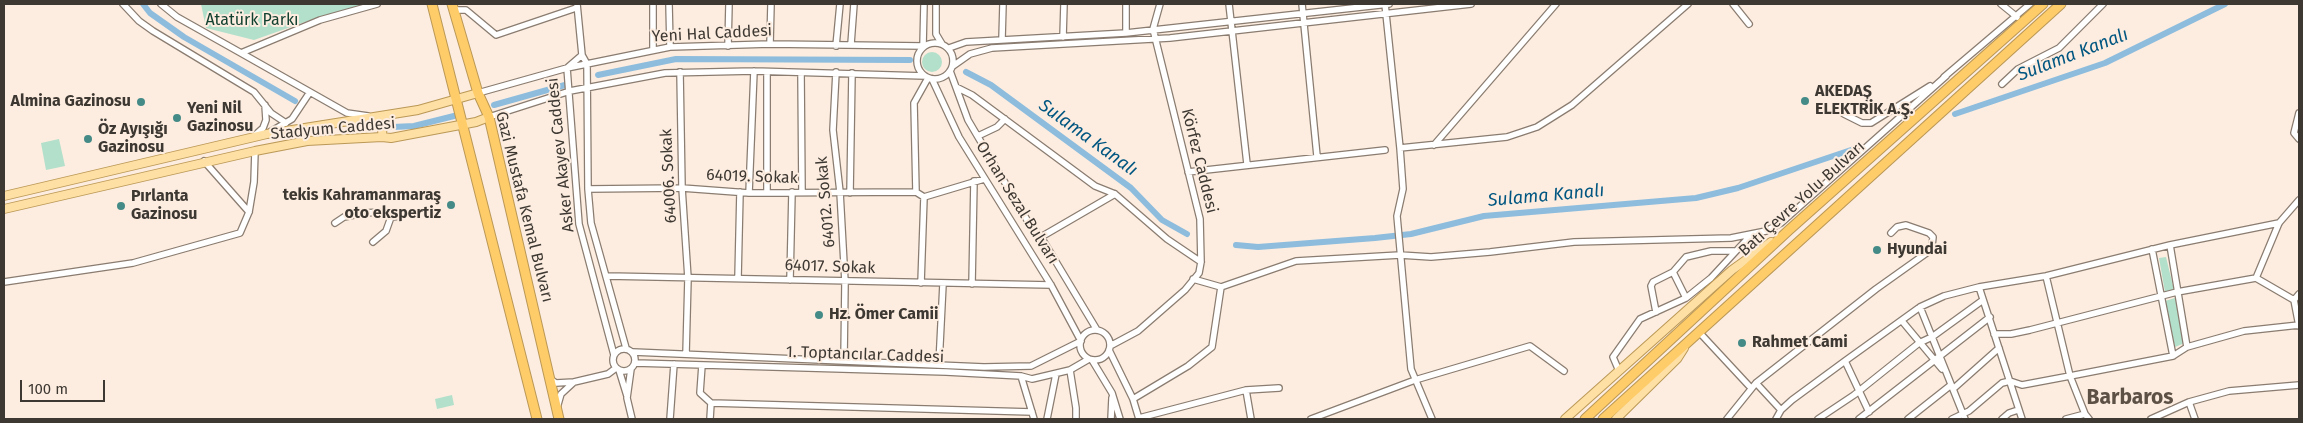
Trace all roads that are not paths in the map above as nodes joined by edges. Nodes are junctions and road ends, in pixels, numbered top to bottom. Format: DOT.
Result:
graph roads {
  1 [pos="123,4"];
  2 [pos="161,4"];
  3 [pos="376,4"];
  4 [pos="432,4"];
  5 [pos="653,4"];
  6 [pos="669,4"];
  7 [pos="729,4"];
  8 [pos="771,4"];
  9 [pos="840,4"];
  10 [pos="854,4"];
  11 [pos="924,4"];
  12 [pos="936,4"];
  13 [pos="1003,4"];
  14 [pos="1064,4"];
  15 [pos="1126,4"];
  16 [pos="1160,4"];
  17 [pos="1229,4"];
  18 [pos="1302,4"];
  19 [pos="1385,4"];
  20 [pos="1389,4"];
  21 [pos="1471,4"];
  22 [pos="1556,4"];
  23 [pos="1688,4"];
  24 [pos="1733,4"];
  25 [pos="2001,4"];
  26 [pos="2030,4"];
  27 [pos="2043,4"];
  28 [pos="2061,4"];
  29 [pos="2103,4"];
  30 [pos="576,6"];
  31 [pos="453,7"];
  32 [pos="1386,13"];
  33 [pos="1303,15"];
  34 [pos="2031,15"];
  35 [pos="2015,17"];
  36 [pos="1231,22"];
  37 [pos="1304,23"];
  38 [pos="1749,24"];
  39 [pos="1153,29"];
  40 [pos="1232,30"];
  41 [pos="1126,32"];
  42 [pos="1063,37"];
  43 [pos="1002,39"];
  44 [pos="1156,39"];
  45 [pos="770,44"];
  46 [pos="851,44"];
  47 [pos="942,44"];
  48 [pos="728,46"];
  49 [pos="836,46"];
  50 [pos="924,46"];
  51 [pos="670,47"];
  52 [pos="949,48"];
  53 [pos="653,50"];
  54 [pos="241,53"];
  55 [pos="582,55"];
  56 [pos="587,64"];
  57 [pos="567,68"];
  58 [pos="951,68"];
  59 [pos="754,71"];
  60 [pos="680,72"];
  61 [pos="768,72"];
  62 [pos="836,72"];
  63 [pos="801,73"];
  64 [pos="852,73"];
  65 [pos="1946,76"];
  66 [pos="929,78"];
  67 [pos="2002,84"];
  68 [pos="956,87"];
  69 [pos="588,88"];
  70 [pos="570,91"];
  71 [pos="310,92"];
  72 [pos="478,93"];
  73 [pos="456,99"];
  74 [pos="264,103"];
  75 [pos="1844,114"];
  76 [pos="2299,114"];
  77 [pos="489,116"];
  78 [pos="383,117"];
  79 [pos="1005,119"];
  80 [pos="286,123"];
  81 [pos="462,124"];
  82 [pos="267,134"];
  83 [pos="978,136"];
  84 [pos="382,137"];
  85 [pos="252,138"];
  86 [pos="2299,139"];
  87 [pos="1434,145"];
  88 [pos="1400,148"];
  89 [pos="255,150"];
  90 [pos="1384,150"];
  91 [pos="1317,156"];
  92 [pos="204,161"];
  93 [pos="1247,164"];
  94 [pos="1188,172"];
  95 [pos="984,178"];
  96 [pos="974,181"];
  97 [pos="682,188"];
  98 [pos="588,189"];
  99 [pos="740,192"];
  100 [pos="767,192"];
  101 [pos="792,192"];
  102 [pos="802,192"];
  103 [pos="840,192"];
  104 [pos="916,192"];
  105 [pos="749,193"];
  106 [pos="850,193"];
  107 [pos="1115,194"];
  108 [pos="4,196"];
  109 [pos="924,197"];
  110 [pos="2299,200"];
  111 [pos="4,208"];
  112 [pos="249,212"];
  113 [pos="401,216"];
  114 [pos="391,217"];
  115 [pos="334,223"];
  116 [pos="2279,223"];
  117 [pos="1789,230"];
  118 [pos="1891,233"];
  119 [pos="1751,235"];
  120 [pos="1041,237"];
  121 [pos="373,242"];
  122 [pos="2170,245"];
  123 [pos="2152,250"];
  124 [pos="1734,251"];
  125 [pos="1400,255"];
  126 [pos="1201,262"];
  127 [pos="1673,272"];
  128 [pos="607,276"];
  129 [pos="2046,276"];
  130 [pos="688,278"];
  131 [pos="738,278"];
  132 [pos="2256,278"];
  133 [pos="1194,279"];
  134 [pos="790,280"];
  135 [pos="4,282"];
  136 [pos="846,282"];
  137 [pos="921,283"];
  138 [pos="943,284"];
  139 [pos="972,284"];
  140 [pos="1051,284"];
  141 [pos="1221,287"];
  142 [pos="1979,287"];
  143 [pos="2177,292"];
  144 [pos="2299,294"];
  145 [pos="2161,297"];
  146 [pos="1686,298"];
  147 [pos="1983,300"];
  148 [pos="2294,300"];
  149 [pos="1920,307"];
  150 [pos="1656,312"];
  151 [pos="1990,317"];
  152 [pos="1902,320"];
  153 [pos="2058,322"];
  154 [pos="2299,325"];
  155 [pos="1097,330"];
  156 [pos="1700,332"];
  157 [pos="1994,334"];
  158 [pos="1932,337"];
  159 [pos="1688,340"];
  160 [pos="1080,341"];
  161 [pos="1919,343"];
  162 [pos="2187,347"];
  163 [pos="626,348"];
  164 [pos="1110,348"];
  165 [pos="1999,348"];
  166 [pos="633,352"];
  167 [pos="686,354"];
  168 [pos="614,355"];
  169 [pos="2172,356"];
  170 [pos="1937,358"];
  171 [pos="844,359"];
  172 [pos="1091,359"];
  173 [pos="1845,361"];
  174 [pos="674,364"];
  175 [pos="939,364"];
  176 [pos="702,365"];
  177 [pos="633,366"];
  178 [pos="1031,366"];
  179 [pos="618,369"];
  180 [pos="1070,370"];
  181 [pos="1564,371"];
  182 [pos="1619,371"];
  183 [pos="1056,374"];
  184 [pos="1021,376"];
  185 [pos="2070,376"];
  186 [pos="550,379"];
  187 [pos="1032,379"];
  188 [pos="1415,380"];
  189 [pos="2010,380"];
  190 [pos="574,382"];
  191 [pos="1756,383"];
  192 [pos="2299,385"];
  193 [pos="1952,387"];
  194 [pos="1279,388"];
  195 [pos="1751,388"];
  196 [pos="1246,390"];
  197 [pos="1859,391"];
  198 [pos="1112,393"];
  199 [pos="627,398"];
  200 [pos="1132,400"];
  201 [pos="2189,402"];
  202 [pos="711,403"];
  203 [pos="1781,410"];
  204 [pos="2018,410"];
  205 [pos="1032,412"];
  206 [pos="1869,412"];
  207 [pos="2085,414"];
  208 [pos="558,415"];
  209 [pos="1964,417"];
  210 [pos="1139,418"];
  211 [pos="537,419"];
  212 [pos="632,419"];
  213 [pos="670,419"];
  214 [pos="710,419"];
  215 [pos="1034,419"];
  216 [pos="1047,419"];
  217 [pos="1076,419"];
  218 [pos="1111,419"];
  219 [pos="1120,419"];
  220 [pos="1251,419"];
  221 [pos="1311,419"];
  222 [pos="1432,419"];
  223 [pos="1566,419"];
  224 [pos="1585,419"];
  225 [pos="1603,419"];
  226 [pos="1616,419"];
  227 [pos="1728,419"];
  228 [pos="1776,419"];
  229 [pos="1818,419"];
  230 [pos="1859,419"];
  231 [pos="1908,419"];
  232 [pos="1952,419"];
  233 [pos="2002,419"];
  234 [pos="2022,419"];
  235 [pos="2066,419"];
  236 [pos="2089,419"];
  237 [pos="2151,419"];
  238 [pos="2195,419"];
  1 -- 74 [label="street"];
  2 -- 54 [label="street"];
  3 -- 54 [label="street"];
  4 -- 73 [label="highway"];
  5 -- 53 [label="street"];
  6 -- 51 [label="street"];
  7 -- 48 [label="street"];
  8 -- 45 [label="street"];
  9 -- 49 [label="street"];
  10 -- 46 [label="street"];
  11 -- 50 [label="street"];
  12 -- 47 [label="street"];
  13 -- 43 [label="street"];
  14 -- 42 [label="street"];
  15 -- 41 [label="street"];
  16 -- 39 [label="street"];
  17 -- 36 [label="street"];
  18 -- 33 [label="street"];
  19 -- 20 [label="street"];
  19 -- 32 [label="street"];
  19 -- 33 [label="street"];
  21 -- 32 [label="street"];
  22 -- 87 [label="street"];
  23 -- 87 [label="street"];
  24 -- 38 [label="street"];
  25 -- 35 [label="street"];
  26 -- 35 [label="street"];
  27 -- 34 [label="highway, Batı Çevre Yolu Bulvarı"];
  28 -- 156 [label="highway, Batı Çevre Yolu Bulvarı"];
  29 -- 67 [label="street"];
  30 -- 31 [label="street"];
  30 -- 55 [label="street"];
  31 -- 72 [label="highway, Gazi Mustafa Kemal Bulvarı"];
  32 -- 37 [label="street"];
  32 -- 88 [label="street"];
  33 -- 36 [label="street"];
  33 -- 37 [label="street"];
  34 -- 35 [label="street"];
  34 -- 117 [label="highway, Batı Çevre Yolu Bulvarı"];
  35 -- 65 [label="street"];
  36 -- 39 [label="street"];
  36 -- 40 [label="street"];
  37 -- 40 [label="street"];
  37 -- 91 [label="street"];
  39 -- 41 [label="street"];
  39 -- 44 [label="street, Körfez Caddesi"];
  40 -- 44 [label="street"];
  40 -- 93 [label="street"];
  41 -- 42 [label="street"];
  42 -- 43 [label="street"];
  43 -- 52 [label="street"];
  44 -- 58 [label="street"];
  44 -- 94 [label="street, Körfez Caddesi"];
  45 -- 48 [label="street, Yeni Hal Caddesi"];
  45 -- 49 [label="street, Yeni Hal Caddesi"];
  46 -- 49 [label="street, Yeni Hal Caddesi"];
  46 -- 50 [label="street, Yeni Hal Caddesi"];
  47 -- 50 [label="street"];
  47 -- 52 [label="street"];
  48 -- 51 [label="street, Yeni Hal Caddesi"];
  50 -- 66 [label="street, Orhan Sezal Bulvarı"];
  51 -- 53 [label="street, Yeni Hal Caddesi"];
  52 -- 58 [label="street, Orhan Sezal Bulvarı"];
  53 -- 56 [label="street, Yeni Hal Caddesi"];
  54 -- 71 [label="street"];
  55 -- 56 [label="street"];
  55 -- 57 [label="street"];
  56 -- 57 [label="street, Yeni Hal Caddesi"];
  56 -- 69 [label="street, Asker Akayev Caddesi"];
  57 -- 70 [label="street, Asker Akayev Caddesi"];
  57 -- 72 [label="street, Yeni Hal Caddesi"];
  58 -- 66 [label="street"];
  58 -- 68 [label="street, Orhan Sezal Bulvarı"];
  59 -- 60 [label="street"];
  59 -- 61 [label="street"];
  59 -- 105 [label="street"];
  60 -- 69 [label="street"];
  60 -- 97 [label="street, 64006. Sokak"];
  61 -- 63 [label="street"];
  61 -- 100 [label="street"];
  62 -- 63 [label="street"];
  62 -- 64 [label="street"];
  62 -- 103 [label="street, 64012. Sokak"];
  63 -- 102 [label="street"];
  64 -- 66 [label="street"];
  64 -- 106 [label="street"];
  65 -- 75 [label="street"];
  65 -- 119 [label="street"];
  66 -- 95 [label="street, Orhan Sezal Bulvarı"];
  66 -- 104 [label="street"];
  68 -- 79 [label="street"];
  68 -- 83 [label="street, Orhan Sezal Bulvarı"];
  69 -- 70 [label="street"];
  69 -- 98 [label="street, Asker Akayev Caddesi"];
  70 -- 77 [label="street"];
  70 -- 168 [label="street, Asker Akayev Caddesi"];
  71 -- 78 [label="street"];
  71 -- 80 [label="street"];
  72 -- 73 [label="main road, Stadyum Caddesi"];
  72 -- 77 [label="highway, Gazi Mustafa Kemal Bulvarı"];
  73 -- 78 [label="main road, Stadyum Caddesi"];
  73 -- 81 [label="highway"];
  74 -- 80 [label="street"];
  74 -- 85 [label="street"];
  76 -- 86 [label="street"];
  77 -- 81 [label="main road, Stadyum Caddesi"];
  77 -- 186 [label="highway, Gazi Mustafa Kemal Bulvarı"];
  78 -- 82 [label="main road, Stadyum Caddesi"];
  78 -- 84 [label="main road"];
  79 -- 83 [label="street"];
  79 -- 107 [label="street"];
  80 -- 82 [label="street"];
  81 -- 84 [label="main road, Stadyum Caddesi"];
  81 -- 211 [label="highway"];
  82 -- 85 [label="main road, Stadyum Caddesi"];
  83 -- 120 [label="street, Orhan Sezal Bulvarı"];
  84 -- 89 [label="main road, Stadyum Caddesi"];
  85 -- 108 [label="main road, Stadyum Caddesi"];
  87 -- 88 [label="street"];
  88 -- 125 [label="street"];
  89 -- 92 [label="main road, Stadyum Caddesi"];
  89 -- 112 [label="street"];
  90 -- 91 [label="street"];
  91 -- 93 [label="street"];
  92 -- 111 [label="main road, Stadyum Caddesi"];
  92 -- 112 [label="street"];
  93 -- 94 [label="street"];
  94 -- 126 [label="street, Körfez Caddesi"];
  95 -- 96 [label="street"];
  95 -- 140 [label="street, Orhan Sezal Bulvarı"];
  96 -- 109 [label="street"];
  96 -- 139 [label="street"];
  97 -- 98 [label="street, 64019. Sokak"];
  97 -- 99 [label="street, 64019. Sokak"];
  97 -- 130 [label="street, 64006. Sokak"];
  98 -- 128 [label="street, Asker Akayev Caddesi"];
  99 -- 105 [label="street, 64019. Sokak"];
  99 -- 131 [label="street"];
  100 -- 101 [label="street, 64019. Sokak"];
  100 -- 105 [label="street, 64019. Sokak"];
  101 -- 102 [label="street, 64019. Sokak"];
  101 -- 134 [label="street"];
  102 -- 103 [label="street, 64019. Sokak"];
  103 -- 106 [label="street, 64019. Sokak"];
  103 -- 136 [label="street, 64012. Sokak"];
  104 -- 106 [label="street, 64019. Sokak"];
  104 -- 109 [label="street"];
  107 -- 120 [label="street"];
  107 -- 126 [label="street"];
  109 -- 137 [label="street"];
  110 -- 116 [label="street"];
  112 -- 135 [label="street"];
  113 -- 114 [label="street"];
  114 -- 115 [label="street"];
  114 -- 121 [label="street"];
  116 -- 122 [label="street"];
  116 -- 132 [label="street"];
  117 -- 182 [label="main road"];
  117 -- 224 [label="highway, Batı Çevre Yolu Bulvarı"];
  118 -- 191 [label="street"];
  119 -- 124 [label="street"];
  119 -- 125 [label="street"];
  120 -- 155 [label="street, Orhan Sezal Bulvarı"];
  122 -- 123 [label="street"];
  122 -- 143 [label="street"];
  123 -- 129 [label="street"];
  123 -- 145 [label="street"];
  124 -- 127 [label="street"];
  124 -- 146 [label="street"];
  125 -- 141 [label="street"];
  125 -- 188 [label="street"];
  126 -- 133 [label="street, Körfez Caddesi"];
  127 -- 146 [label="street"];
  127 -- 150 [label="street"];
  128 -- 130 [label="street, 64017. Sokak"];
  128 -- 163 [label="street, Asker Akayev Caddesi"];
  129 -- 142 [label="street"];
  129 -- 153 [label="street"];
  130 -- 131 [label="street, 64017. Sokak"];
  130 -- 167 [label="street, 64006. Sokak"];
  131 -- 134 [label="street, 64017. Sokak"];
  132 -- 143 [label="street"];
  132 -- 148 [label="street"];
  133 -- 141 [label="street"];
  133 -- 164 [label="street, Körfez Caddesi"];
  134 -- 136 [label="street, 64017. Sokak"];
  136 -- 137 [label="street, 64017. Sokak"];
  136 -- 171 [label="street, 64012. Sokak"];
  137 -- 138 [label="street, 64017. Sokak"];
  138 -- 139 [label="street, 64017. Sokak"];
  138 -- 175 [label="street"];
  139 -- 140 [label="street, 64017. Sokak"];
  140 -- 160 [label="street, Orhan Sezal Bulvarı"];
  141 -- 200 [label="street"];
  142 -- 147 [label="street"];
  142 -- 149 [label="street"];
  143 -- 145 [label="street"];
  143 -- 162 [label="street"];
  144 -- 148 [label="street"];
  145 -- 153 [label="street"];
  145 -- 169 [label="street"];
  146 -- 150 [label="street"];
  147 -- 151 [label="street"];
  147 -- 158 [label="street"];
  148 -- 154 [label="street"];
  149 -- 152 [label="street"];
  149 -- 158 [label="street"];
  150 -- 182 [label="street"];
  151 -- 157 [label="street"];
  151 -- 170 [label="street"];
  152 -- 161 [label="street"];
  152 -- 173 [label="street"];
  153 -- 157 [label="street"];
  153 -- 185 [label="street"];
  154 -- 162 [label="street"];
  155 -- 160 [label="street"];
  155 -- 164 [label="street, Orhan Sezal Bulvarı"];
  156 -- 159 [label="highway, Batı Çevre Yolu Bulvarı"];
  156 -- 195 [label="street"];
  157 -- 165 [label="street"];
  158 -- 161 [label="street"];
  158 -- 170 [label="street"];
  159 -- 225 [label="highway, Batı Çevre Yolu Bulvarı"];
  159 -- 226 [label="main road"];
  160 -- 172 [label="street, Orhan Sezal Bulvarı"];
  160 -- 178 [label="street, 1. Toptancılar Caddesi"];
  161 -- 170 [label="street"];
  161 -- 197 [label="street"];
  162 -- 169 [label="street"];
  163 -- 166 [label="street"];
  163 -- 168 [label="street"];
  164 -- 172 [label="street"];
  164 -- 200 [label="street, Orhan Sezal Bulvarı"];
  165 -- 189 [label="street"];
  165 -- 193 [label="street"];
  166 -- 167 [label="street, 1. Toptancılar Caddesi"];
  166 -- 177 [label="street"];
  167 -- 171 [label="street, 1. Toptancılar Caddesi"];
  168 -- 179 [label="street, Asker Akayev Caddesi"];
  169 -- 185 [label="street"];
  170 -- 193 [label="street"];
  170 -- 206 [label="street"];
  171 -- 175 [label="street, 1. Toptancılar Caddesi"];
  172 -- 180 [label="street, 1. Toptancılar Caddesi"];
  172 -- 198 [label="street, Orhan Sezal Bulvarı"];
  173 -- 197 [label="street"];
  173 -- 203 [label="street"];
  174 -- 176 [label="street, 1. Toptancılar Caddesi"];
  174 -- 177 [label="street, 1. Toptancılar Caddesi"];
  174 -- 213 [label="street"];
  175 -- 178 [label="street, 1. Toptancılar Caddesi"];
  176 -- 184 [label="street, 1. Toptancılar Caddesi"];
  176 -- 202 [label="street"];
  177 -- 179 [label="street"];
  177 -- 199 [label="street"];
  178 -- 187 [label="street"];
  179 -- 190 [label="street"];
  179 -- 199 [label="street, Asker Akayev Caddesi"];
  180 -- 183 [label="street, 1. Toptancılar Caddesi"];
  180 -- 217 [label="street"];
  181 -- 188 [label="street"];
  182 -- 223 [label="main road"];
  183 -- 187 [label="street, 1. Toptancılar Caddesi"];
  183 -- 216 [label="street"];
  184 -- 187 [label="street, 1. Toptancılar Caddesi"];
  184 -- 205 [label="street"];
  185 -- 189 [label="street"];
  185 -- 207 [label="street"];
  186 -- 190 [label="street"];
  186 -- 208 [label="highway, Gazi Mustafa Kemal Bulvarı"];
  188 -- 221 [label="street"];
  188 -- 222 [label="street"];
  189 -- 204 [label="street"];
  189 -- 209 [label="street"];
  190 -- 208 [label="street"];
  191 -- 195 [label="street"];
  191 -- 203 [label="street"];
  192 -- 201 [label="street"];
  193 -- 209 [label="street"];
  193 -- 231 [label="street"];
  194 -- 196 [label="street"];
  195 -- 227 [label="street"];
  196 -- 210 [label="street"];
  196 -- 220 [label="street"];
  197 -- 206 [label="street"];
  197 -- 229 [label="street"];
  198 -- 218 [label="street"];
  198 -- 219 [label="street, Orhan Sezal Bulvarı"];
  199 -- 212 [label="street"];
  200 -- 210 [label="street, Orhan Sezal Bulvarı"];
  201 -- 237 [label="street"];
  201 -- 238 [label="street"];
  202 -- 205 [label="street"];
  202 -- 214 [label="street"];
  203 -- 228 [label="street"];
  204 -- 233 [label="street"];
  204 -- 234 [label="street"];
  205 -- 215 [label="street"];
  206 -- 230 [label="street"];
  207 -- 235 [label="street"];
  207 -- 236 [label="street"];
  209 -- 232 [label="street"];
}
